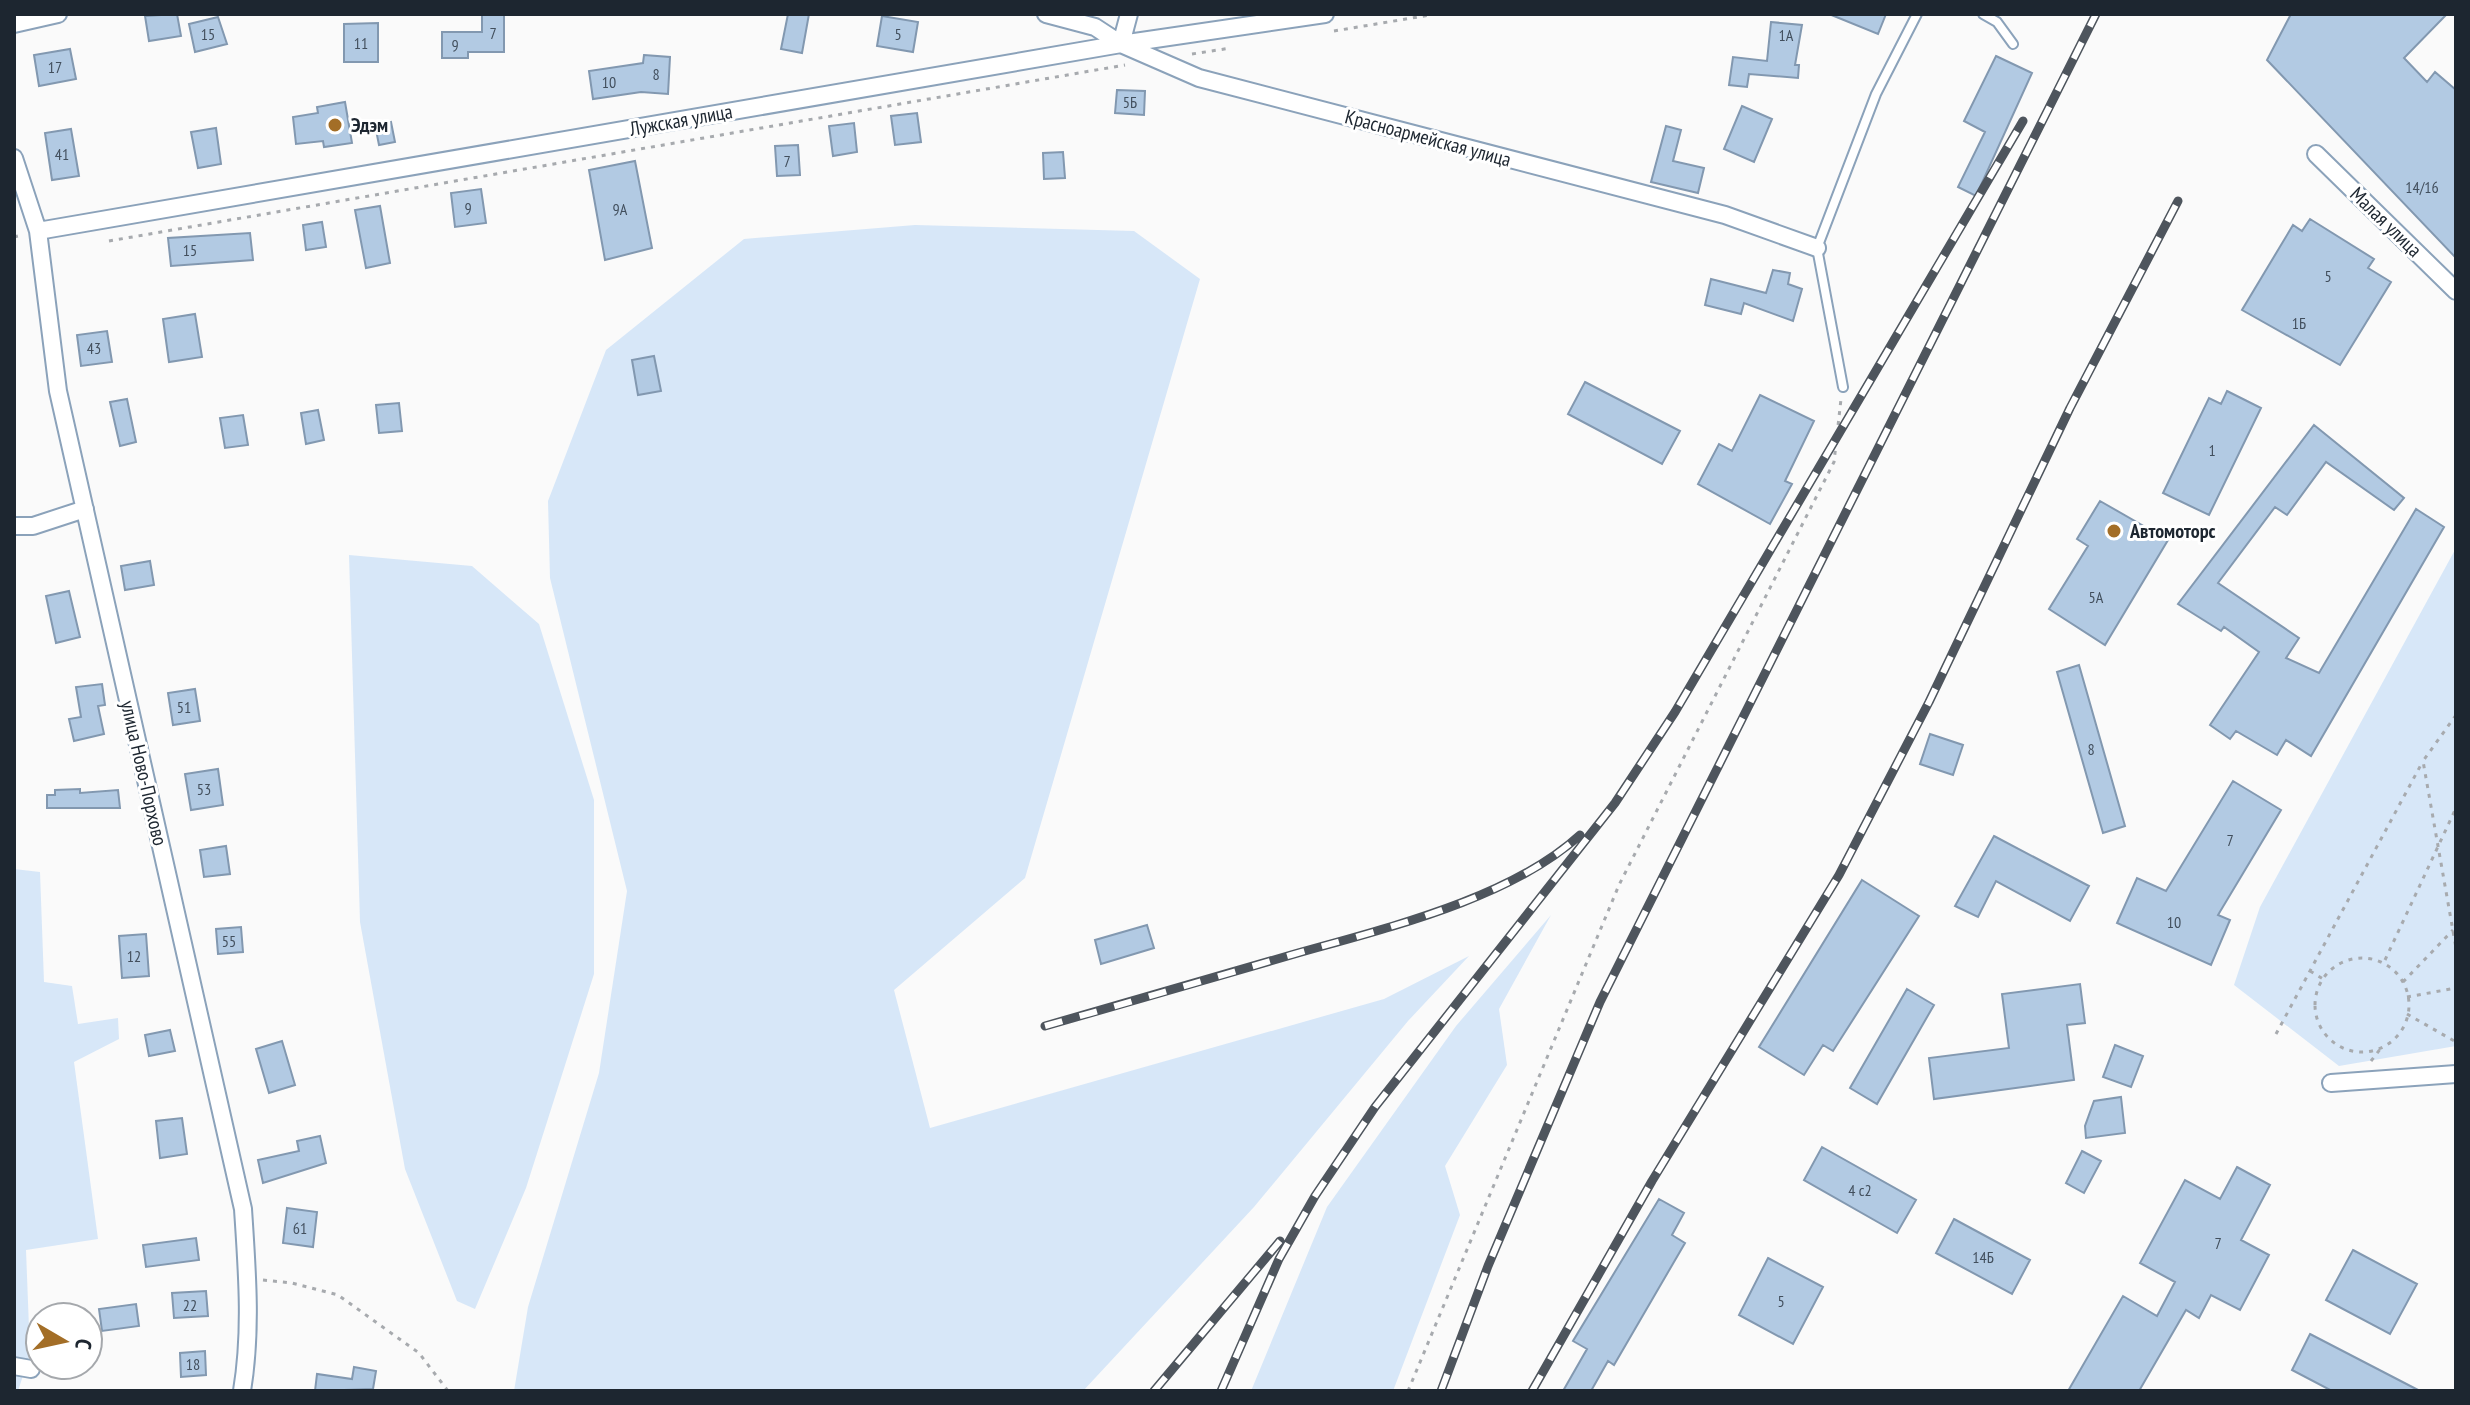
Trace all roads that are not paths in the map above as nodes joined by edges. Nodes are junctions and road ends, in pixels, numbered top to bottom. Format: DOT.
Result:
graph roads {
  1 [pos="58,14"];
  2 [pos="1046,14"];
  3 [pos="1129,14"];
  4 [pos="1325,14"];
  5 [pos="1917,14"];
  6 [pos="1983,14"];
  7 [pos="14,24"];
  8 [pos="1121,44"];
  9 [pos="2013,44"];
  10 [pos="2316,154"];
  11 [pos="14,158"];
  12 [pos="38,231"];
  13 [pos="1817,248"];
  14 [pos="2456,291"];
  15 [pos="1843,387"];
  16 [pos="85,509"];
  17 [pos="14,526"];
  18 [pos="2456,1074"];
  19 [pos="2331,1083"];
  20 [pos="242,1391"];
  1 -- 7 [label="street"];
  2 -- 8 [label="street, Красноармейская улица"];
  3 -- 8 [label="street"];
  4 -- 8 [label="street, Лужская улица"];
  5 -- 13 [label="lane"];
  6 -- 9 [label="lane"];
  8 -- 12 [label="street, Лужская улица"];
  8 -- 13 [label="street, Красноармейская улица"];
  10 -- 14 [label="street, Малая улица"];
  11 -- 12 [label="street, улица Ново-Порхово"];
  12 -- 16 [label="street, улица Ново-Порхово"];
  13 -- 15 [label="lane"];
  16 -- 17 [label="street"];
  16 -- 20 [label="street, улица Ново-Порхово"];
  18 -- 19 [label="street"];
}
